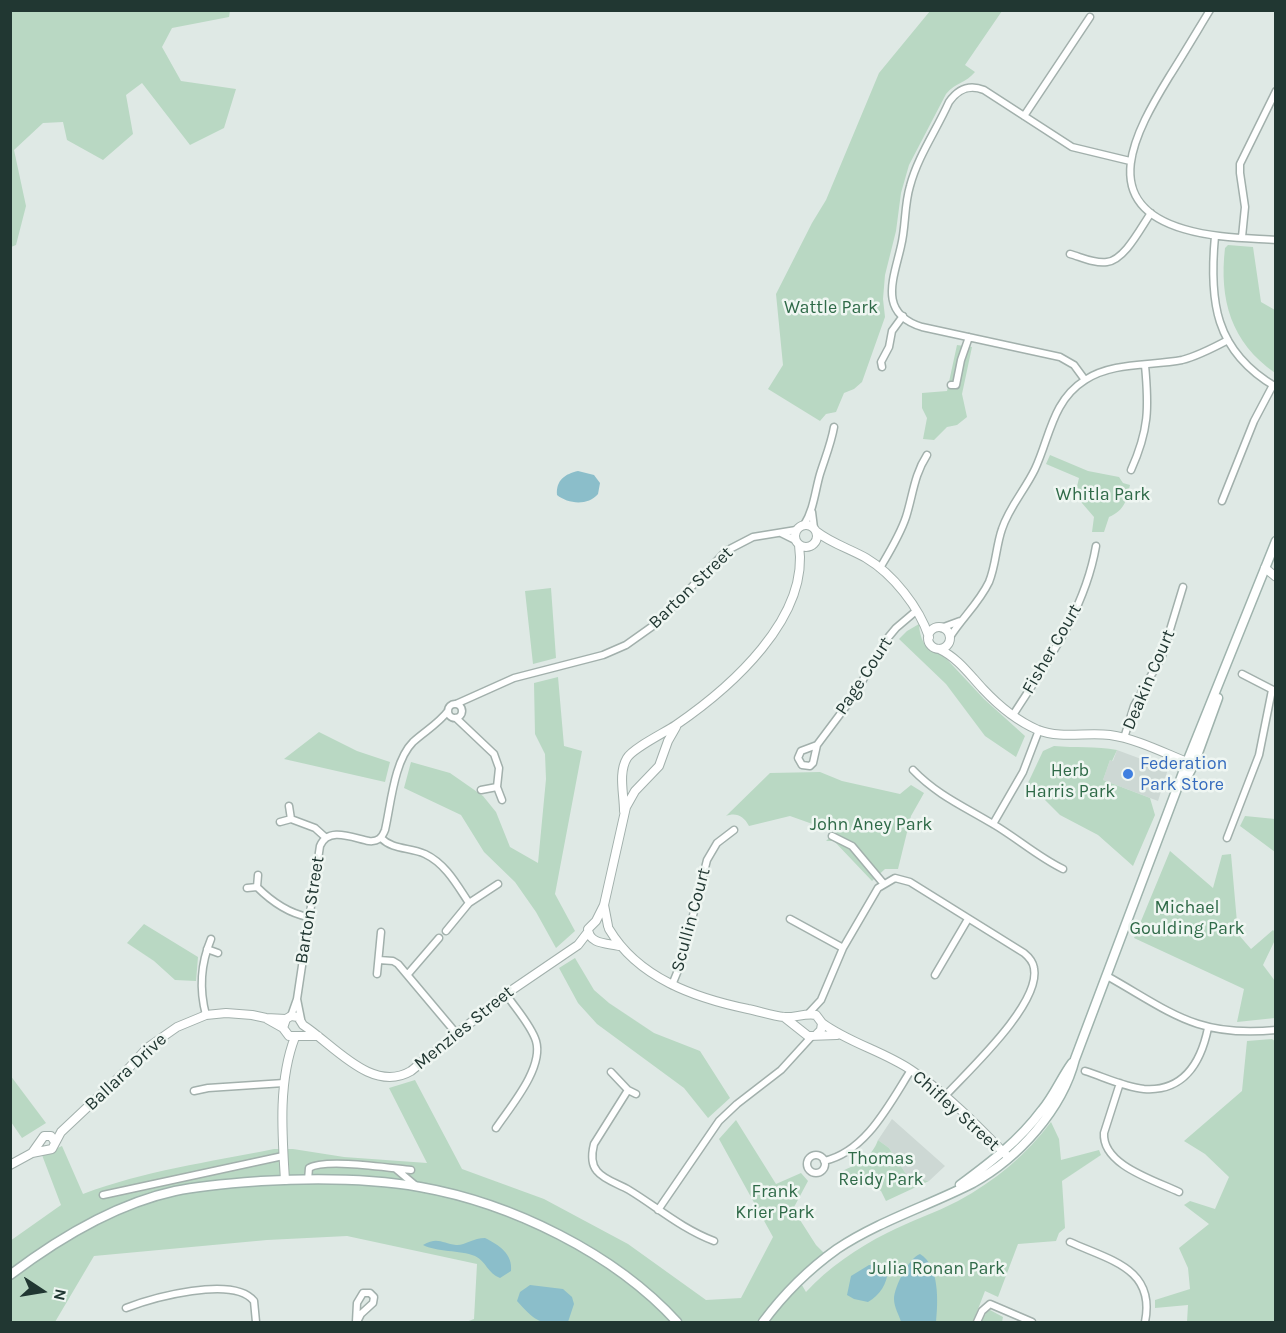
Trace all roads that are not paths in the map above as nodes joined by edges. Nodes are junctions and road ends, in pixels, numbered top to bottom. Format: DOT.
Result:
graph roads {
  1 [pos="1210,10"];
  2 [pos="1090,17"];
  3 [pos="1275,91"];
  4 [pos="1023,116"];
  5 [pos="1130,161"];
  6 [pos="1151,213"];
  7 [pos="1215,236"];
  8 [pos="1242,237"];
  9 [pos="1275,240"];
  10 [pos="1070,254"];
  11 [pos="903,316"];
  12 [pos="969,337"];
  13 [pos="1228,340"];
  14 [pos="1145,365"];
  15 [pos="882,367"];
  16 [pos="1085,380"];
  17 [pos="951,385"];
  18 [pos="1274,386"];
  19 [pos="834,427"];
  20 [pos="927,455"];
  21 [pos="1131,470"];
  22 [pos="1222,501"];
  23 [pos="812,508"];
  24 [pos="800,527"];
  25 [pos="815,530"];
  26 [pos="781,533"];
  27 [pos="1275,541"];
  28 [pos="797,543"];
  29 [pos="836,544"];
  30 [pos="811,546"];
  31 [pos="1096,546"];
  32 [pos="800,563"];
  33 [pos="880,568"];
  34 [pos="1265,568"];
  35 [pos="1275,577"];
  36 [pos="1183,587"];
  37 [pos="916,611"];
  38 [pos="922,620"];
  39 [pos="960,621"];
  40 [pos="940,628"];
  41 [pos="929,637"];
  42 [pos="950,639"];
  43 [pos="939,649"];
  44 [pos="958,660"];
  45 [pos="1242,674"];
  46 [pos="1274,691"];
  47 [pos="470,700"];
  48 [pos="456,704"];
  49 [pos="448,711"];
  50 [pos="458,715"];
  51 [pos="1013,715"];
  52 [pos="681,721"];
  53 [pos="439,722"];
  54 [pos="1039,730"];
  55 [pos="1124,738"];
  56 [pos="816,745"];
  57 [pos="1190,763"];
  58 [pos="913,770"];
  59 [pos="497,787"];
  60 [pos="481,790"];
  61 [pos="502,800"];
  62 [pos="289,806"];
  63 [pos="624,812"];
  64 [pos="291,819"];
  65 [pos="280,822"];
  66 [pos="993,824"];
  67 [pos="734,830"];
  68 [pos="832,836"];
  69 [pos="324,837"];
  70 [pos="381,838"];
  71 [pos="1227,838"];
  72 [pos="1063,869"];
  73 [pos="258,875"];
  74 [pos="884,883"];
  75 [pos="498,884"];
  76 [pos="257,887"];
  77 [pos="247,888"];
  78 [pos="469,903"];
  79 [pos="604,905"];
  80 [pos="309,917"];
  81 [pos="790,919"];
  82 [pos="968,919"];
  83 [pos="596,921"];
  84 [pos="608,927"];
  85 [pos="446,931"];
  86 [pos="381,932"];
  87 [pos="588,932"];
  88 [pos="439,938"];
  89 [pos="211,939"];
  90 [pos="597,941"];
  91 [pos="578,945"];
  92 [pos="619,946"];
  93 [pos="843,948"];
  94 [pos="207,949"];
  95 [pos="218,953"];
  96 [pos="379,960"];
  97 [pos="377,974"];
  98 [pos="408,974"];
  99 [pos="935,975"];
  100 [pos="1107,976"];
  101 [pos="672,985"];
  102 [pos="506,994"];
  103 [pos="297,999"];
  104 [pos="821,1000"];
  105 [pos="807,1014"];
  106 [pos="206,1015"];
  107 [pos="784,1017"];
  108 [pos="266,1018"];
  109 [pos="288,1018"];
  110 [pos="302,1022"];
  111 [pos="821,1022"];
  112 [pos="1208,1028"];
  113 [pos="801,1030"];
  114 [pos="1275,1030"];
  115 [pos="284,1031"];
  116 [pos="456,1033"];
  117 [pos="814,1035"];
  118 [pos="838,1035"];
  119 [pos="297,1036"];
  120 [pos="318,1036"];
  121 [pos="799,1049"];
  122 [pos="289,1054"];
  123 [pos="911,1070"];
  124 [pos="1085,1071"];
  125 [pos="611,1072"];
  126 [pos="284,1083"];
  127 [pos="1120,1083"];
  128 [pos="628,1090"];
  129 [pos="194,1091"];
  130 [pos="636,1094"];
  131 [pos="945,1096"];
  132 [pos="496,1128"];
  133 [pos="61,1132"];
  134 [pos="49,1135"];
  135 [pos="55,1142"];
  136 [pos="41,1147"];
  137 [pos="1006,1155"];
  138 [pos="283,1156"];
  139 [pos="824,1161"];
  140 [pos="10,1165"];
  141 [pos="395,1168"];
  142 [pos="411,1170"];
  143 [pos="180,1179"];
  144 [pos="285,1179"];
  145 [pos="308,1180"];
  146 [pos="417,1187"];
  147 [pos="176,1191"];
  148 [pos="1179,1192"];
  149 [pos="103,1196"];
  150 [pos="658,1210"];
  151 [pos="714,1241"];
  152 [pos="1070,1242"];
  153 [pos="10,1275"];
  154 [pos="786,1296"];
  155 [pos="126,1308"];
  156 [pos="256,1323"];
  157 [pos="357,1323"];
  158 [pos="677,1323"];
  159 [pos="762,1323"];
  160 [pos="769,1323"];
  161 [pos="977,1323"];
  162 [pos="1032,1323"];
  163 [pos="1145,1323"];
  1 -- 5 [label="street"];
  2 -- 4 [label="street"];
  3 -- 8 [label="street"];
  4 -- 5 [label="street"];
  4 -- 11 [label="street"];
  5 -- 6 [label="street"];
  6 -- 7 [label="street"];
  6 -- 10 [label="street"];
  7 -- 8 [label="street"];
  7 -- 13 [label="street"];
  8 -- 9 [label="street"];
  11 -- 12 [label="street"];
  11 -- 15 [label="street"];
  12 -- 16 [label="street"];
  12 -- 17 [label="street"];
  13 -- 14 [label="street"];
  13 -- 18 [label="street"];
  14 -- 16 [label="street"];
  14 -- 21 [label="street"];
  16 -- 39 [label="street"];
  18 -- 22 [label="street"];
  19 -- 23 [label="street"];
  20 -- 33 [label="street"];
  23 -- 24 [label="street"];
  23 -- 25 [label="street"];
  24 -- 25 [label="street"];
  24 -- 26 [label="street, Barton Street"];
  24 -- 28 [label="street"];
  25 -- 29 [label="street"];
  25 -- 30 [label="street"];
  26 -- 28 [label="street"];
  26 -- 47 [label="street, Barton Street"];
  27 -- 34 [label="main road"];
  28 -- 30 [label="street"];
  28 -- 32 [label="street"];
  29 -- 30 [label="street"];
  29 -- 33 [label="street"];
  30 -- 32 [label="street"];
  31 -- 51 [label="street, Fisher Court"];
  32 -- 52 [label="street"];
  33 -- 37 [label="street"];
  34 -- 35 [label="street"];
  34 -- 57 [label="main road"];
  36 -- 55 [label="street, Deakin Court"];
  37 -- 38 [label="street"];
  37 -- 56 [label="street, Page Court"];
  38 -- 40 [label="street"];
  38 -- 41 [label="street"];
  39 -- 40 [label="street"];
  39 -- 42 [label="street"];
  40 -- 41 [label="street"];
  40 -- 42 [label="street"];
  41 -- 43 [label="street"];
  42 -- 43 [label="street"];
  42 -- 44 [label="street"];
  43 -- 44 [label="street"];
  44 -- 51 [label="street"];
  45 -- 46 [label="street"];
  46 -- 71 [label="street"];
  47 -- 48 [label="street, Barton Street"];
  47 -- 50 [label="street, Barton Street"];
  48 -- 49 [label="street"];
  48 -- 50 [label="street"];
  49 -- 50 [label="street"];
  49 -- 53 [label="street"];
  50 -- 53 [label="street"];
  50 -- 59 [label="street"];
  51 -- 54 [label="street"];
  52 -- 63 [label="street"];
  52 -- 63 [label="street"];
  53 -- 70 [label="street"];
  54 -- 55 [label="street"];
  54 -- 66 [label="street"];
  55 -- 57 [label="street"];
  57 -- 100 [label="main road"];
  58 -- 66 [label="street"];
  59 -- 60 [label="street"];
  59 -- 61 [label="street"];
  62 -- 64 [label="street"];
  63 -- 79 [label="street"];
  64 -- 65 [label="street"];
  64 -- 69 [label="street"];
  66 -- 72 [label="street"];
  67 -- 101 [label="street, Scullin Court"];
  68 -- 74 [label="street"];
  69 -- 70 [label="street, Barton Street"];
  69 -- 80 [label="street, Barton Street"];
  70 -- 78 [label="street"];
  73 -- 76 [label="street"];
  74 -- 82 [label="street"];
  74 -- 93 [label="street"];
  75 -- 78 [label="street"];
  76 -- 77 [label="street"];
  76 -- 80 [label="street"];
  78 -- 85 [label="street"];
  79 -- 83 [label="street"];
  79 -- 84 [label="street"];
  80 -- 103 [label="street, Barton Street"];
  81 -- 93 [label="street"];
  82 -- 99 [label="street"];
  82 -- 131 [label="street"];
  83 -- 84 [label="street"];
  83 -- 87 [label="street"];
  84 -- 90 [label="street"];
  84 -- 92 [label="street"];
  86 -- 96 [label="street"];
  87 -- 90 [label="street"];
  87 -- 91 [label="street, Menzies Street"];
  88 -- 98 [label="street"];
  89 -- 94 [label="street"];
  90 -- 91 [label="street, Menzies Street"];
  90 -- 92 [label="street"];
  91 -- 102 [label="street, Menzies Street"];
  92 -- 101 [label="street"];
  93 -- 104 [label="street"];
  94 -- 95 [label="street"];
  94 -- 106 [label="street"];
  96 -- 97 [label="street"];
  96 -- 98 [label="street"];
  98 -- 116 [label="street"];
  100 -- 112 [label="street"];
  100 -- 137 [label="main road"];
  101 -- 107 [label="street"];
  102 -- 116 [label="street, Menzies Street"];
  102 -- 132 [label="street"];
  103 -- 109 [label="street, Barton Street"];
  103 -- 110 [label="street, Barton Street"];
  104 -- 105 [label="street"];
  104 -- 111 [label="street"];
  105 -- 107 [label="street"];
  105 -- 111 [label="street"];
  105 -- 113 [label="street"];
  106 -- 108 [label="street, Ballara Drive"];
  106 -- 133 [label="street, Ballara Drive"];
  107 -- 113 [label="street"];
  108 -- 109 [label="street, Ballara Drive"];
  108 -- 115 [label="street, Ballara Drive"];
  109 -- 110 [label="street, Menzies Street"];
  109 -- 115 [label="street"];
  110 -- 119 [label="street"];
  110 -- 120 [label="street, Menzies Street"];
  111 -- 117 [label="street"];
  111 -- 118 [label="street, Chifley Street"];
  112 -- 114 [label="street"];
  112 -- 127 [label="street"];
  113 -- 117 [label="street"];
  113 -- 121 [label="street"];
  115 -- 119 [label="street, Ballara Drive"];
  115 -- 122 [label="street"];
  116 -- 120 [label="street, Menzies Street"];
  117 -- 118 [label="street, Chifley Street"];
  117 -- 121 [label="street"];
  118 -- 123 [label="street, Chifley Street"];
  119 -- 120 [label="street"];
  119 -- 122 [label="street"];
  121 -- 150 [label="street"];
  122 -- 126 [label="street"];
  123 -- 131 [label="street, Chifley Street"];
  123 -- 139 [label="street"];
  124 -- 127 [label="street"];
  125 -- 128 [label="street"];
  126 -- 129 [label="street"];
  126 -- 138 [label="street"];
  127 -- 148 [label="street"];
  128 -- 130 [label="street"];
  128 -- 150 [label="street"];
  131 -- 137 [label="street, Chifley Street"];
  133 -- 134 [label="street, Ballara Drive"];
  133 -- 135 [label="street, Ballara Drive"];
  134 -- 135 [label="street"];
  134 -- 136 [label="street, Ballara Drive"];
  135 -- 136 [label="street, Ballara Drive"];
  136 -- 140 [label="street, Ballara Drive"];
  137 -- 154 [label="main road"];
  138 -- 143 [label="street"];
  138 -- 144 [label="street"];
  141 -- 142 [label="street"];
  141 -- 145 [label="street"];
  141 -- 146 [label="street"];
  143 -- 147 [label="street"];
  143 -- 149 [label="street"];
  144 -- 145 [label="main road"];
  144 -- 147 [label="main road"];
  145 -- 146 [label="main road"];
  146 -- 158 [label="main road"];
  147 -- 153 [label="main road"];
  150 -- 151 [label="street"];
  152 -- 163 [label="street"];
  154 -- 159 [label="main road"];
  154 -- 160 [label="main road"];
  155 -- 156 [label="street"];
  157 -- 157 [label="street"];
  161 -- 162 [label="street"];
}
